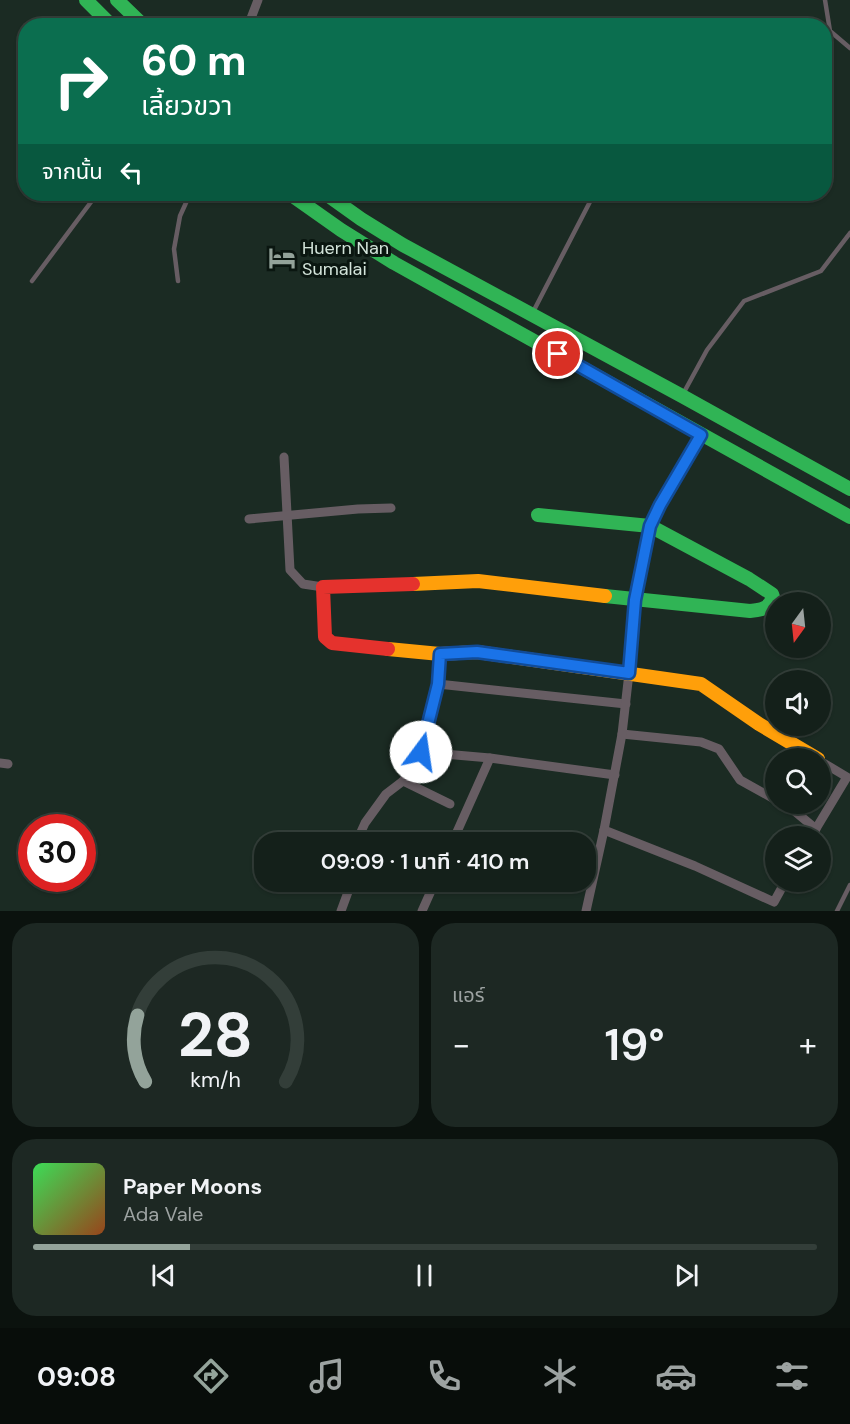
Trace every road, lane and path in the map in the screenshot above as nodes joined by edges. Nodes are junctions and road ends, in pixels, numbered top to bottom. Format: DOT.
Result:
graph roads {
  1 [pos="86,0"];
  2 [pos="117,0"];
  3 [pos="258,0"];
  4 [pos="825,0"];
  5 [pos="104,18"];
  6 [pos="136,18"];
  7 [pos="251,18"];
  8 [pos="828,18"];
  9 [pos="832,33"];
  10 [pos="850,48"];
  11 [pos="92,201"];
  12 [pos="187,201"];
  13 [pos="300,201"];
  14 [pos="336,201"];
  15 [pos="590,201"];
  16 [pos="850,233"];
  17 [pos="32,281"];
  18 [pos="178,281"];
  19 [pos="531,315"];
  20 [pos="682,396"];
  21 [pos="701,435"];
  22 [pos="284,457"];
  23 [pos="850,489"];
  24 [pos="392,508"];
  25 [pos="287,515"];
  26 [pos="538,515"];
  27 [pos="850,517"];
  28 [pos="249,519"];
  29 [pos="650,526"];
  30 [pos="323,587"];
  31 [pos="635,600"];
  32 [pos="440,654"];
  33 [pos="629,673"];
  34 [pos="438,684"];
  35 [pos="626,704"];
  36 [pos="622,734"];
  37 [pos="799,748"];
  38 [pos="421,752"];
  39 [pos="490,758"];
  40 [pos="831,767"];
  41 [pos="615,775"];
  42 [pos="404,781"];
  43 [pos="765,794"];
  44 [pos="450,804"];
  45 [pos="831,804"];
  46 [pos="797,814"];
  47 [pos="808,826"];
  48 [pos="604,830"];
  49 [pos="361,832"];
  50 [pos="457,832"];
  51 [pos="850,885"];
  52 [pos="348,892"];
  53 [pos="431,892"];
  54 [pos="780,892"];
  55 [pos="341,911"];
  56 [pos="422,911"];
  57 [pos="586,911"];
  58 [pos="837,911"];
  1 -- 5 [label="main road"];
  2 -- 6 [label="main road"];
  3 -- 7 [label="street"];
  4 -- 8 [label="lane"];
  9 -- 10 [label="lane"];
  11 -- 17 [label="lane"];
  12 -- 18 [label="lane"];
  13 -- 21 [label="main road"];
  14 -- 19 [label="main road"];
  15 -- 19 [label="lane"];
  16 -- 20 [label="lane"];
  19 -- 20 [label="main road"];
  20 -- 23 [label="main road"];
  21 -- 27 [label="main road"];
  21 -- 29 [label="street"];
  22 -- 25 [label="street"];
  24 -- 25 [label="street"];
  25 -- 28 [label="street"];
  25 -- 30 [label="street"];
  26 -- 29 [label="main road"];
  29 -- 31 [label="street"];
  29 -- 31 [label="main road"];
  30 -- 31 [label="main road"];
  30 -- 32 [label="main road"];
  31 -- 33 [label="street"];
  32 -- 33 [label="main road"];
  32 -- 34 [label="street"];
  33 -- 35 [label="street"];
  33 -- 37 [label="main road"];
  34 -- 35 [label="street"];
  34 -- 38 [label="street"];
  35 -- 36 [label="street"];
  36 -- 41 [label="street"];
  36 -- 43 [label="street"];
  38 -- 39 [label="street"];
  38 -- 42 [label="street"];
  39 -- 41 [label="street"];
  39 -- 50 [label="street"];
  40 -- 45 [label="street"];
  41 -- 48 [label="street"];
  42 -- 44 [label="street"];
  42 -- 49 [label="street"];
  46 -- 47 [label="street"];
  48 -- 54 [label="street"];
  48 -- 57 [label="street"];
  51 -- 58 [label="lane"];
  52 -- 55 [label="street"];
  53 -- 56 [label="street"];
}
